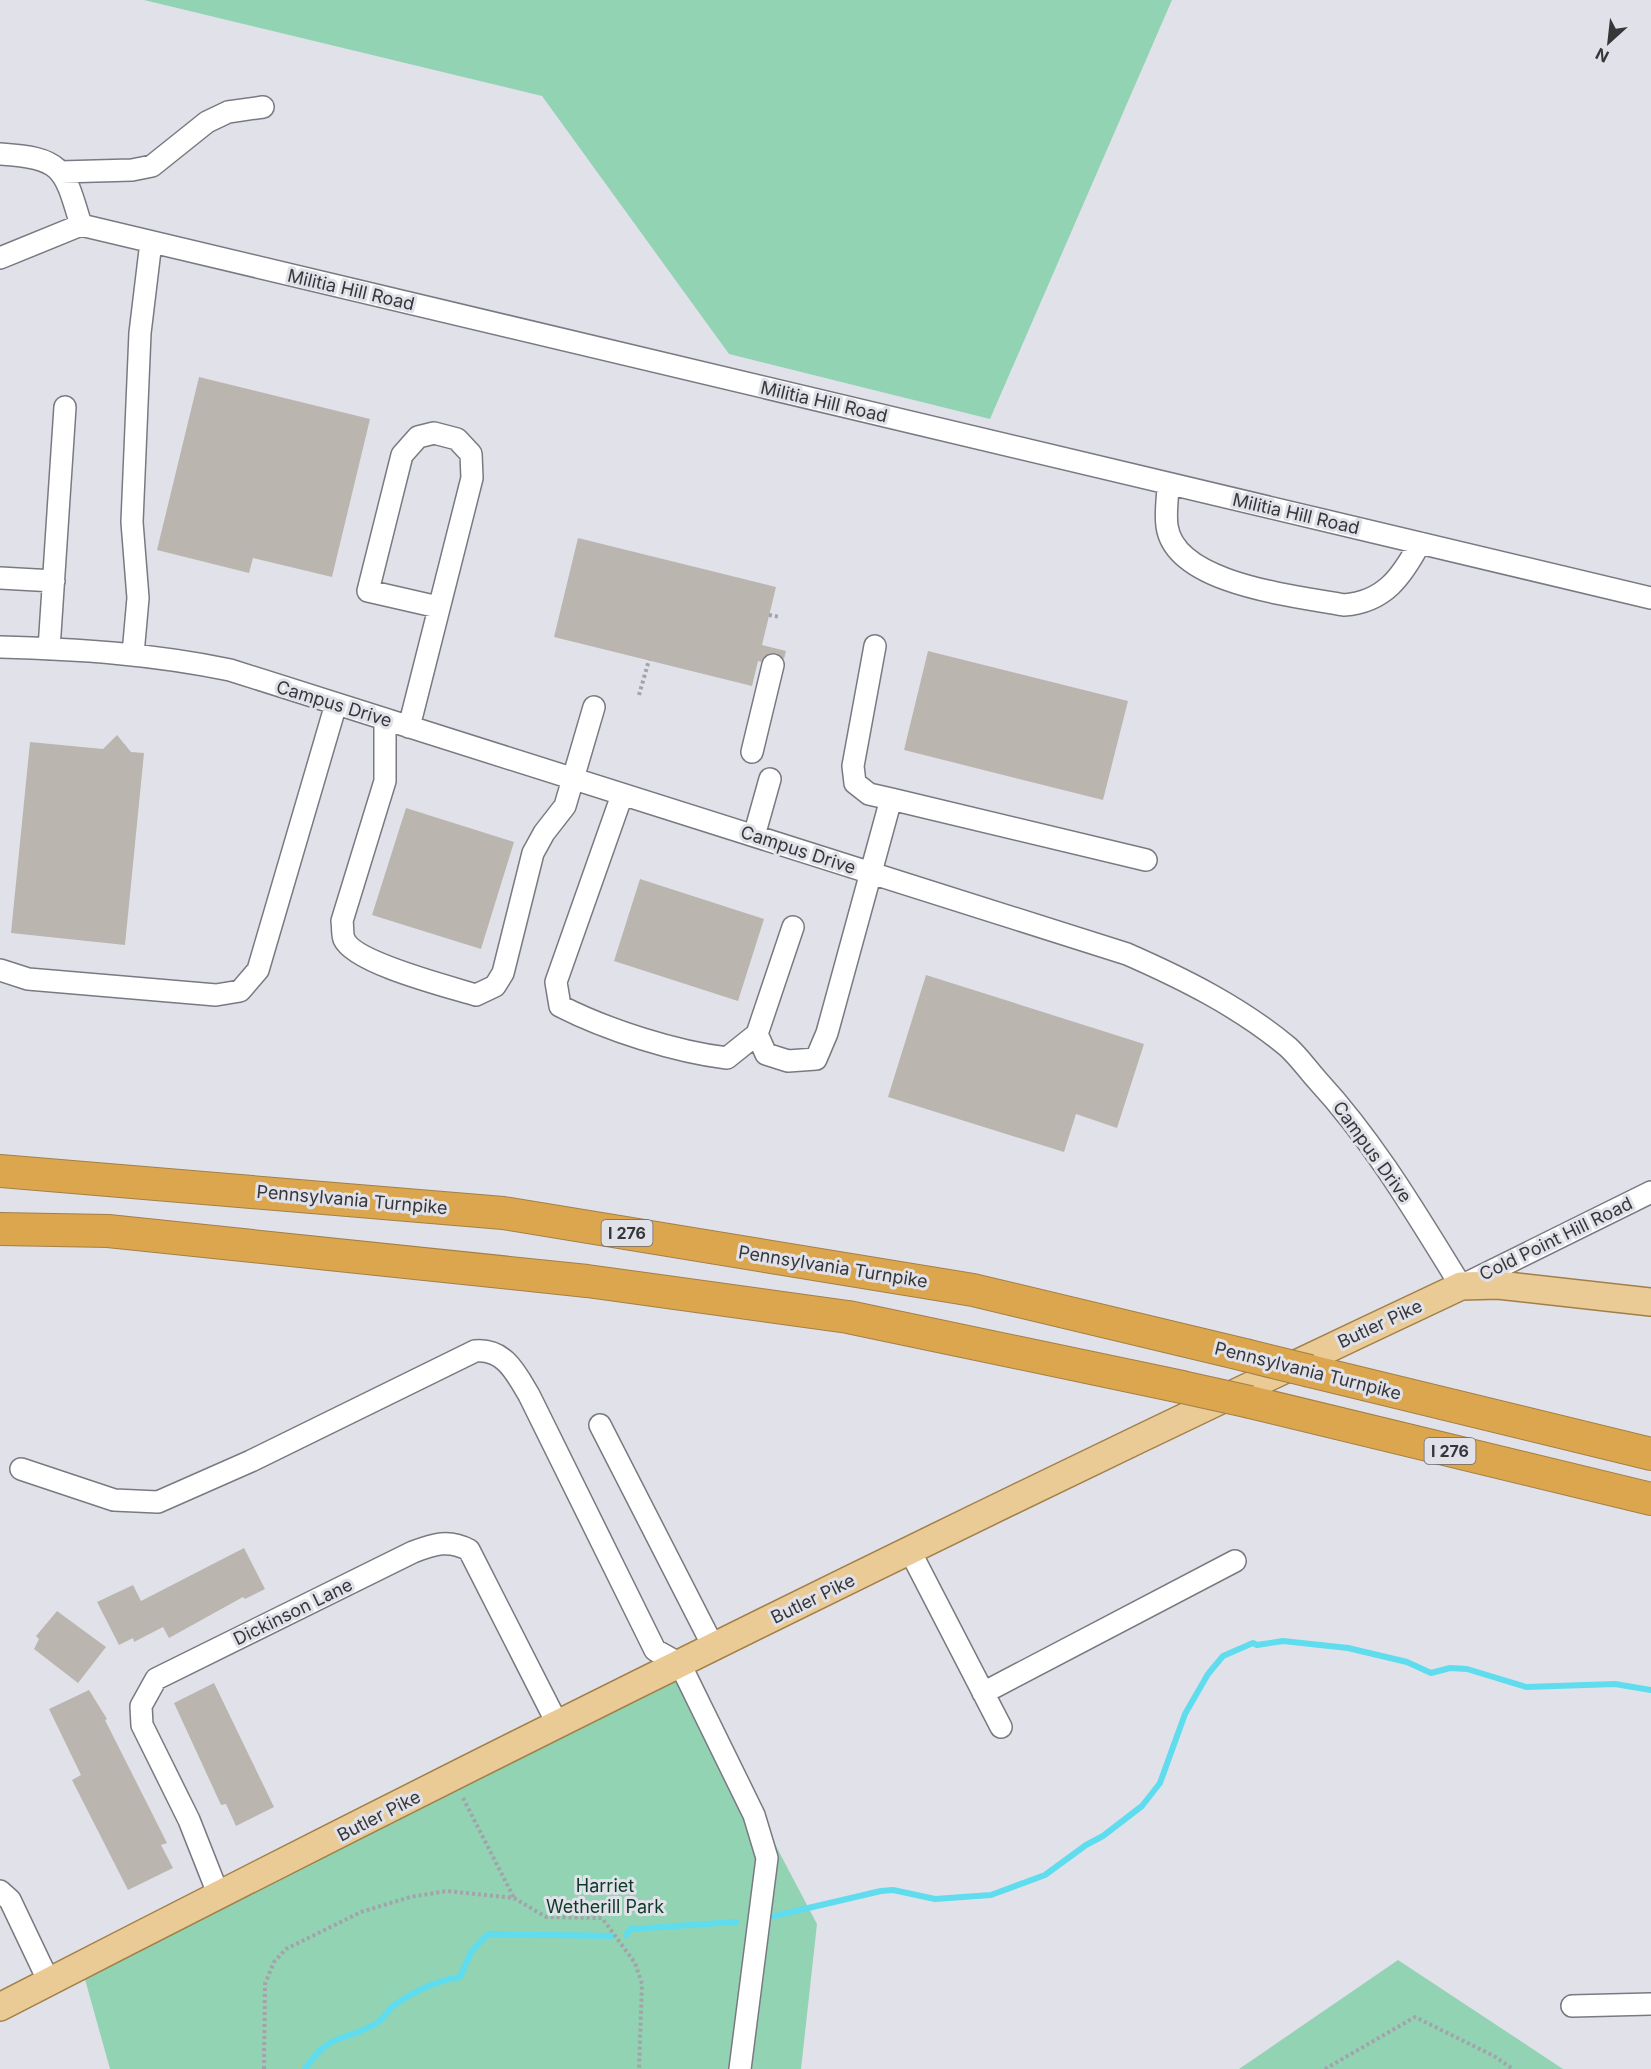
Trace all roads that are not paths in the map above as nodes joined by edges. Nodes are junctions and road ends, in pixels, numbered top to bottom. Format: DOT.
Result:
graph roads {
  1 [pos="262,107"];
  2 [pos="0,154"];
  3 [pos="60,172"];
  4 [pos="81,225"];
  5 [pos="151,242"];
  6 [pos="0,258"];
  7 [pos="65,408"];
  8 [pos="1168,484"];
  9 [pos="1420,543"];
  10 [pos="0,578"];
  11 [pos="54,581"];
  12 [pos="1651,598"];
  13 [pos="438,607"];
  14 [pos="875,646"];
  15 [pos="0,647"];
  16 [pos="49,648"];
  17 [pos="133,654"];
  18 [pos="773,665"];
  19 [pos="336,704"];
  20 [pos="594,707"];
  21 [pos="385,719"];
  22 [pos="409,727"];
  23 [pos="752,752"];
  24 [pos="571,778"];
  25 [pos="770,779"];
  26 [pos="622,795"];
  27 [pos="891,799"];
  28 [pos="754,836"];
  29 [pos="1146,860"];
  30 [pos="869,873"];
  31 [pos="793,927"];
  32 [pos="0,970"];
  33 [pos="758,1034"];
  34 [pos="0,1171"];
  35 [pos="1651,1192"];
  36 [pos="0,1229"];
  37 [pos="1461,1286"];
  38 [pos="1651,1302"];
  39 [pos="600,1425"];
  40 [pos="1651,1454"];
  41 [pos="21,1469"];
  42 [pos="1651,1499"];
  43 [pos="910,1551"];
  44 [pos="1235,1561"];
  45 [pos="714,1647"];
  46 [pos="680,1664"];
  47 [pos="983,1693"];
  48 [pos="558,1725"];
  49 [pos="1001,1727"];
  50 [pos="0,1891"];
  51 [pos="219,1896"];
  52 [pos="49,1982"];
  53 [pos="1651,2004"];
  54 [pos="1572,2006"];
  55 [pos="0,2007"];
  56 [pos="740,2069"];
  1 -- 3 [label="street"];
  2 -- 3 [label="street"];
  3 -- 4 [label="street"];
  4 -- 5 [label="street, Militia Hill Road"];
  4 -- 6 [label="street"];
  5 -- 8 [label="street, Militia Hill Road"];
  5 -- 17 [label="street"];
  7 -- 11 [label="street"];
  8 -- 9 [label="street, Militia Hill Road"];
  8 -- 9 [label="street"];
  9 -- 12 [label="street, Militia Hill Road"];
  10 -- 11 [label="street"];
  11 -- 16 [label="street"];
  13 -- 13 [label="street"];
  13 -- 22 [label="street"];
  14 -- 27 [label="street"];
  15 -- 16 [label="street, Campus Drive"];
  16 -- 17 [label="street, Campus Drive"];
  17 -- 19 [label="street, Campus Drive"];
  18 -- 23 [label="street"];
  19 -- 21 [label="street, Campus Drive"];
  19 -- 32 [label="street"];
  20 -- 24 [label="street"];
  21 -- 22 [label="street, Campus Drive"];
  21 -- 24 [label="street"];
  22 -- 24 [label="street, Campus Drive"];
  24 -- 26 [label="street, Campus Drive"];
  25 -- 28 [label="street"];
  26 -- 28 [label="street, Campus Drive"];
  26 -- 33 [label="street"];
  27 -- 29 [label="street"];
  27 -- 30 [label="street"];
  28 -- 30 [label="street, Campus Drive"];
  30 -- 33 [label="street"];
  30 -- 37 [label="street, Campus Drive"];
  31 -- 33 [label="street"];
  34 -- 40 [label="highway, Pennsylvania Turnpike / I 276, bridge"];
  35 -- 37 [label="street, Cold Point Hill Road"];
  36 -- 42 [label="highway, I 276, bridge"];
  37 -- 38 [label="main road, Butler Pike"];
  37 -- 43 [label="main road, Butler Pike"];
  39 -- 45 [label="street"];
  41 -- 46 [label="street"];
  43 -- 45 [label="main road, Butler Pike"];
  43 -- 47 [label="street"];
  44 -- 47 [label="street"];
  45 -- 46 [label="main road, Butler Pike"];
  46 -- 48 [label="main road, Butler Pike"];
  46 -- 56 [label="street"];
  47 -- 49 [label="street"];
  48 -- 51 [label="main road, Butler Pike"];
  48 -- 51 [label="street, Dickinson Lane"];
  50 -- 52 [label="street"];
  51 -- 52 [label="main road, Butler Pike"];
  52 -- 55 [label="main road, Butler Pike"];
  53 -- 54 [label="street"];
}
